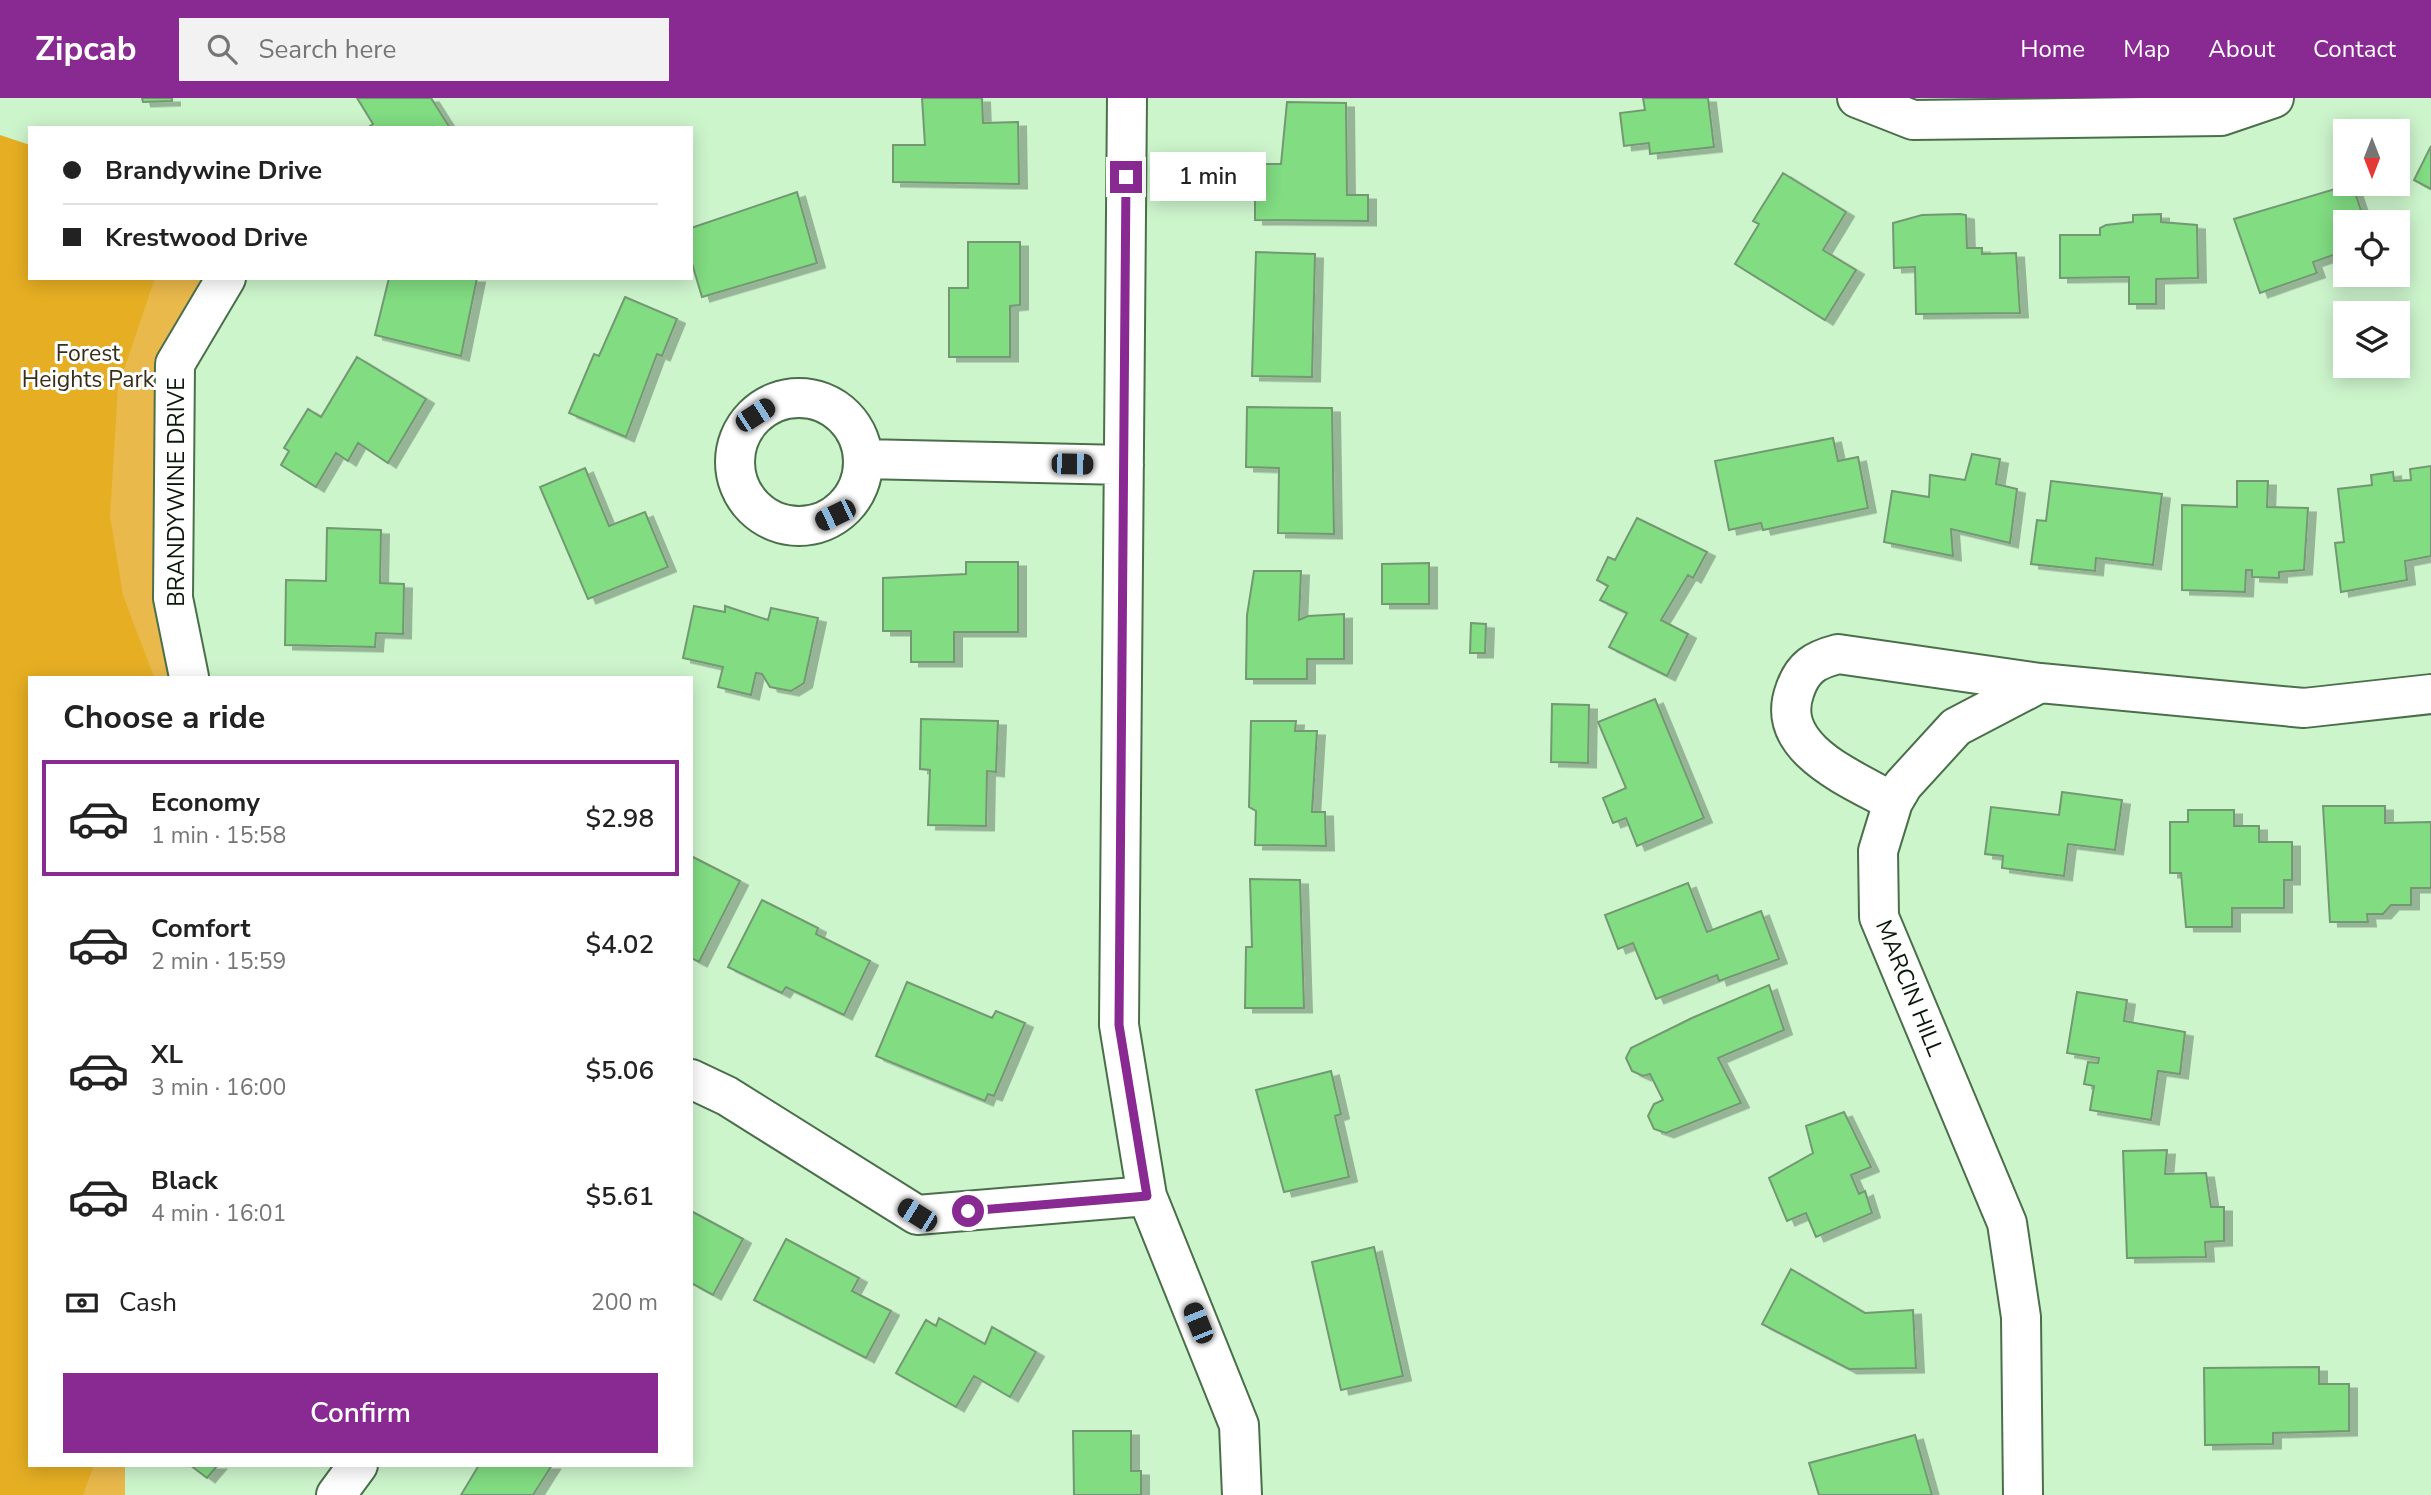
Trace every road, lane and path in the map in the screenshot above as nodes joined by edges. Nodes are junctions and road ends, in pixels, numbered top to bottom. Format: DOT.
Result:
graph roads {
  1 [pos="1127,98"];
  2 [pos="1857,98"];
  3 [pos="2274,98"];
  4 [pos="225,280"];
  5 [pos="863,459"];
  6 [pos="1124,465"];
  7 [pos="189,676"];
  8 [pos="2040,683"];
  9 [pos="2431,694"];
  10 [pos="1893,802"];
  11 [pos="693,1080"];
  12 [pos="1147,1196"];
  13 [pos="357,1467"];
  14 [pos="336,1495"];
  15 [pos="1242,1495"];
  16 [pos="2023,1495"];
  1 -- 6 [label="street"];
  2 -- 3 [label="street"];
  4 -- 7 [label="street, BRANDYWINE DRIVE"];
  5 -- 6 [label="street"];
  6 -- 12 [label="street"];
  8 -- 9 [label="street"];
  8 -- 10 [label="street, MARCIN HILL"];
  8 -- 10 [label="street"];
  10 -- 16 [label="street, MARCIN HILL"];
  11 -- 12 [label="street"];
  12 -- 15 [label="street"];
  13 -- 14 [label="street"];
}
